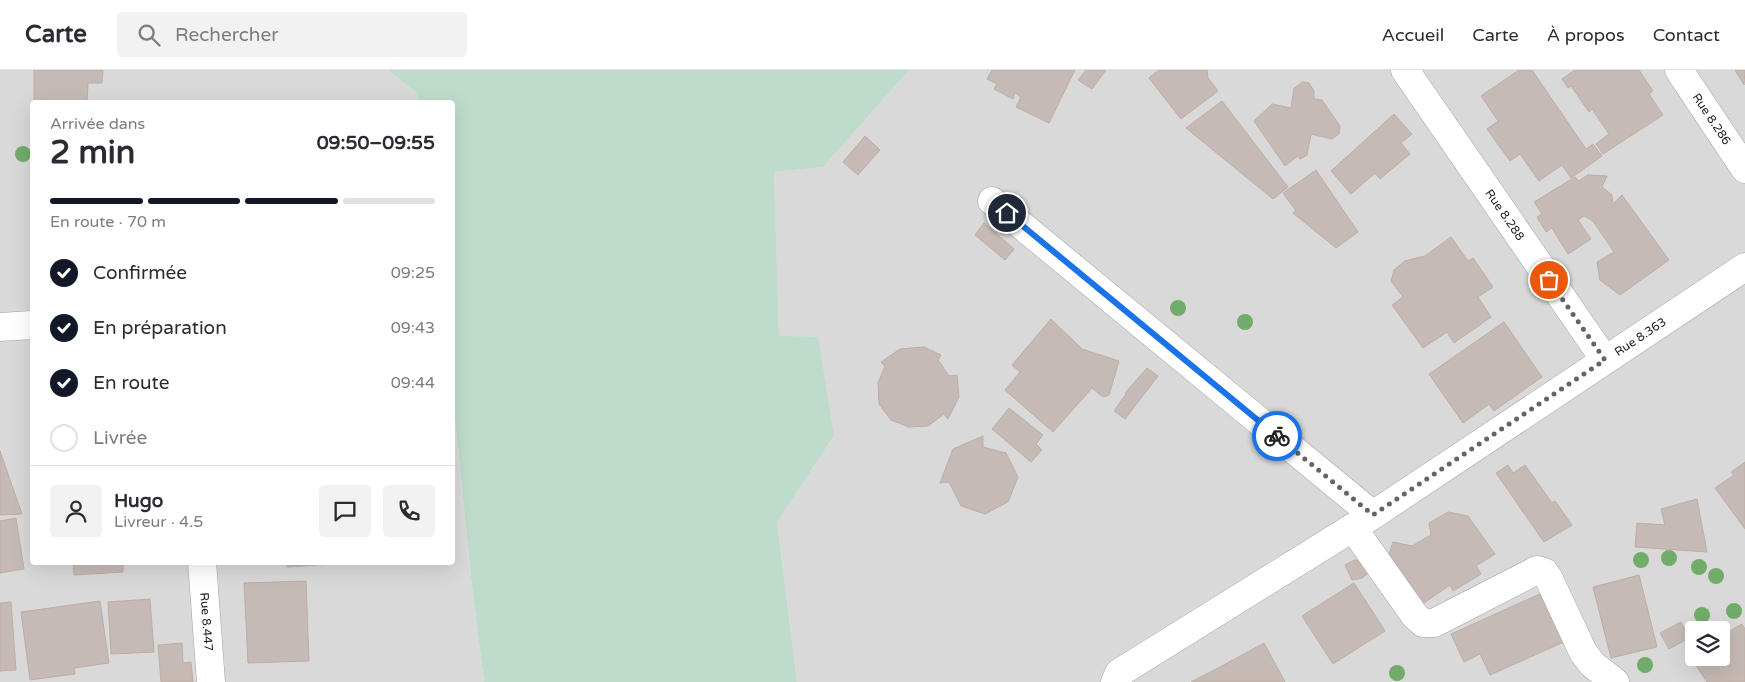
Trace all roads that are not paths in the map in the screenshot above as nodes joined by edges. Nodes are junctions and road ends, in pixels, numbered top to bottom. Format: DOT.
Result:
graph roads {
  1 [pos="1404,70"];
  2 [pos="1679,70"];
  3 [pos="1745,168"];
  4 [pos="992,201"];
  5 [pos="1745,267"];
  6 [pos="30,325"];
  7 [pos="0,327"];
  8 [pos="1605,360"];
  9 [pos="1363,521"];
  10 [pos="202,565"];
  11 [pos="1117,677"];
  12 [pos="211,682"];
  13 [pos="1615,682"];
  1 -- 8 [label="street, Rue 8.288"];
  2 -- 3 [label="street, Rue 8.286"];
  4 -- 9 [label="street"];
  5 -- 8 [label="street, Rue 8.363"];
  6 -- 7 [label="street"];
  8 -- 9 [label="street, Rue 8.363"];
  9 -- 11 [label="street, Rue 8.363"];
  9 -- 13 [label="street"];
  10 -- 12 [label="street, Rue 8.447"];
}
